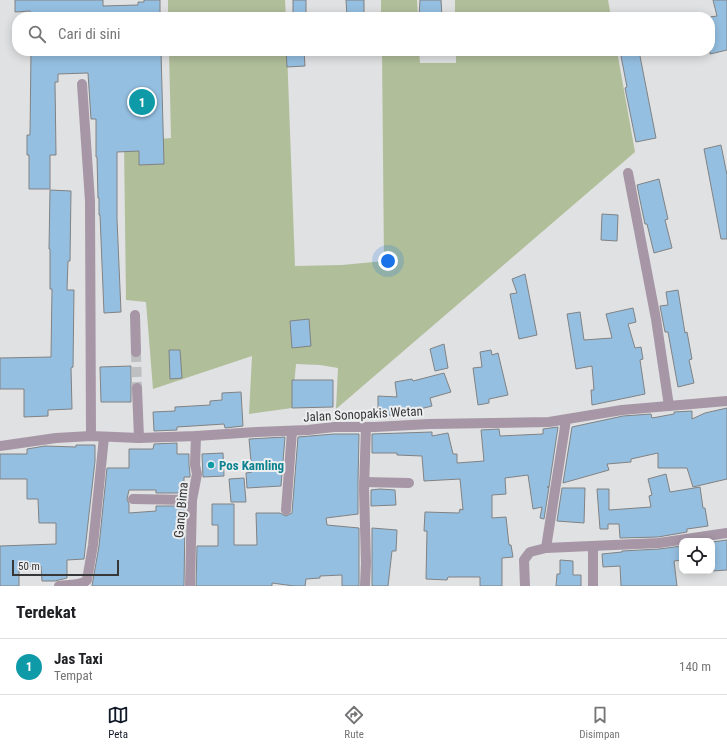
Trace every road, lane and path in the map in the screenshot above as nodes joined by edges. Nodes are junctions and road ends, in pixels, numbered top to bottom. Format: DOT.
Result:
graph roads {
  1 [pos="82,84"];
  2 [pos="628,173"];
  3 [pos="135,316"];
  4 [pos="136,352"];
  5 [pos="138,388"];
  6 [pos="727,401"];
  7 [pos="669,406"];
  8 [pos="566,420"];
  9 [pos="366,427"];
  10 [pos="292,431"];
  11 [pos="91,436"];
  12 [pos="196,436"];
  13 [pos="104,437"];
  14 [pos="139,438"];
  15 [pos="0,446"];
  16 [pos="364,482"];
  17 [pos="408,483"];
  18 [pos="133,499"];
  19 [pos="192,500"];
  20 [pos="286,510"];
  21 [pos="727,533"];
  22 [pos="593,546"];
  23 [pos="546,548"];
  24 [pos="59,586"];
  25 [pos="190,586"];
  26 [pos="365,586"];
  27 [pos="525,586"];
  28 [pos="593,586"];
  1 -- 11 [label="street"];
  2 -- 7 [label="street"];
  3 -- 4 [label="street"];
  5 -- 14 [label="street"];
  6 -- 7 [label="street, Jalan Sonopakis Wetan"];
  7 -- 8 [label="street, Jalan Sonopakis Wetan"];
  8 -- 9 [label="street, Jalan Sonopakis Wetan"];
  8 -- 23 [label="street"];
  9 -- 10 [label="street, Jalan Sonopakis Wetan"];
  9 -- 16 [label="street"];
  10 -- 12 [label="street, Jalan Sonopakis Wetan"];
  10 -- 20 [label="street"];
  11 -- 13 [label="street, Jalan Sonopakis Wetan"];
  11 -- 15 [label="street, Jalan Sonopakis Wetan"];
  12 -- 14 [label="street, Jalan Sonopakis Wetan"];
  12 -- 19 [label="street, Gang Bima"];
  13 -- 14 [label="street, Jalan Sonopakis Wetan"];
  13 -- 24 [label="street"];
  16 -- 17 [label="street"];
  16 -- 26 [label="street"];
  18 -- 19 [label="street"];
  19 -- 25 [label="street, Gang Bima"];
  21 -- 22 [label="street"];
  22 -- 23 [label="street"];
  22 -- 28 [label="street"];
  23 -- 27 [label="street"];
}
